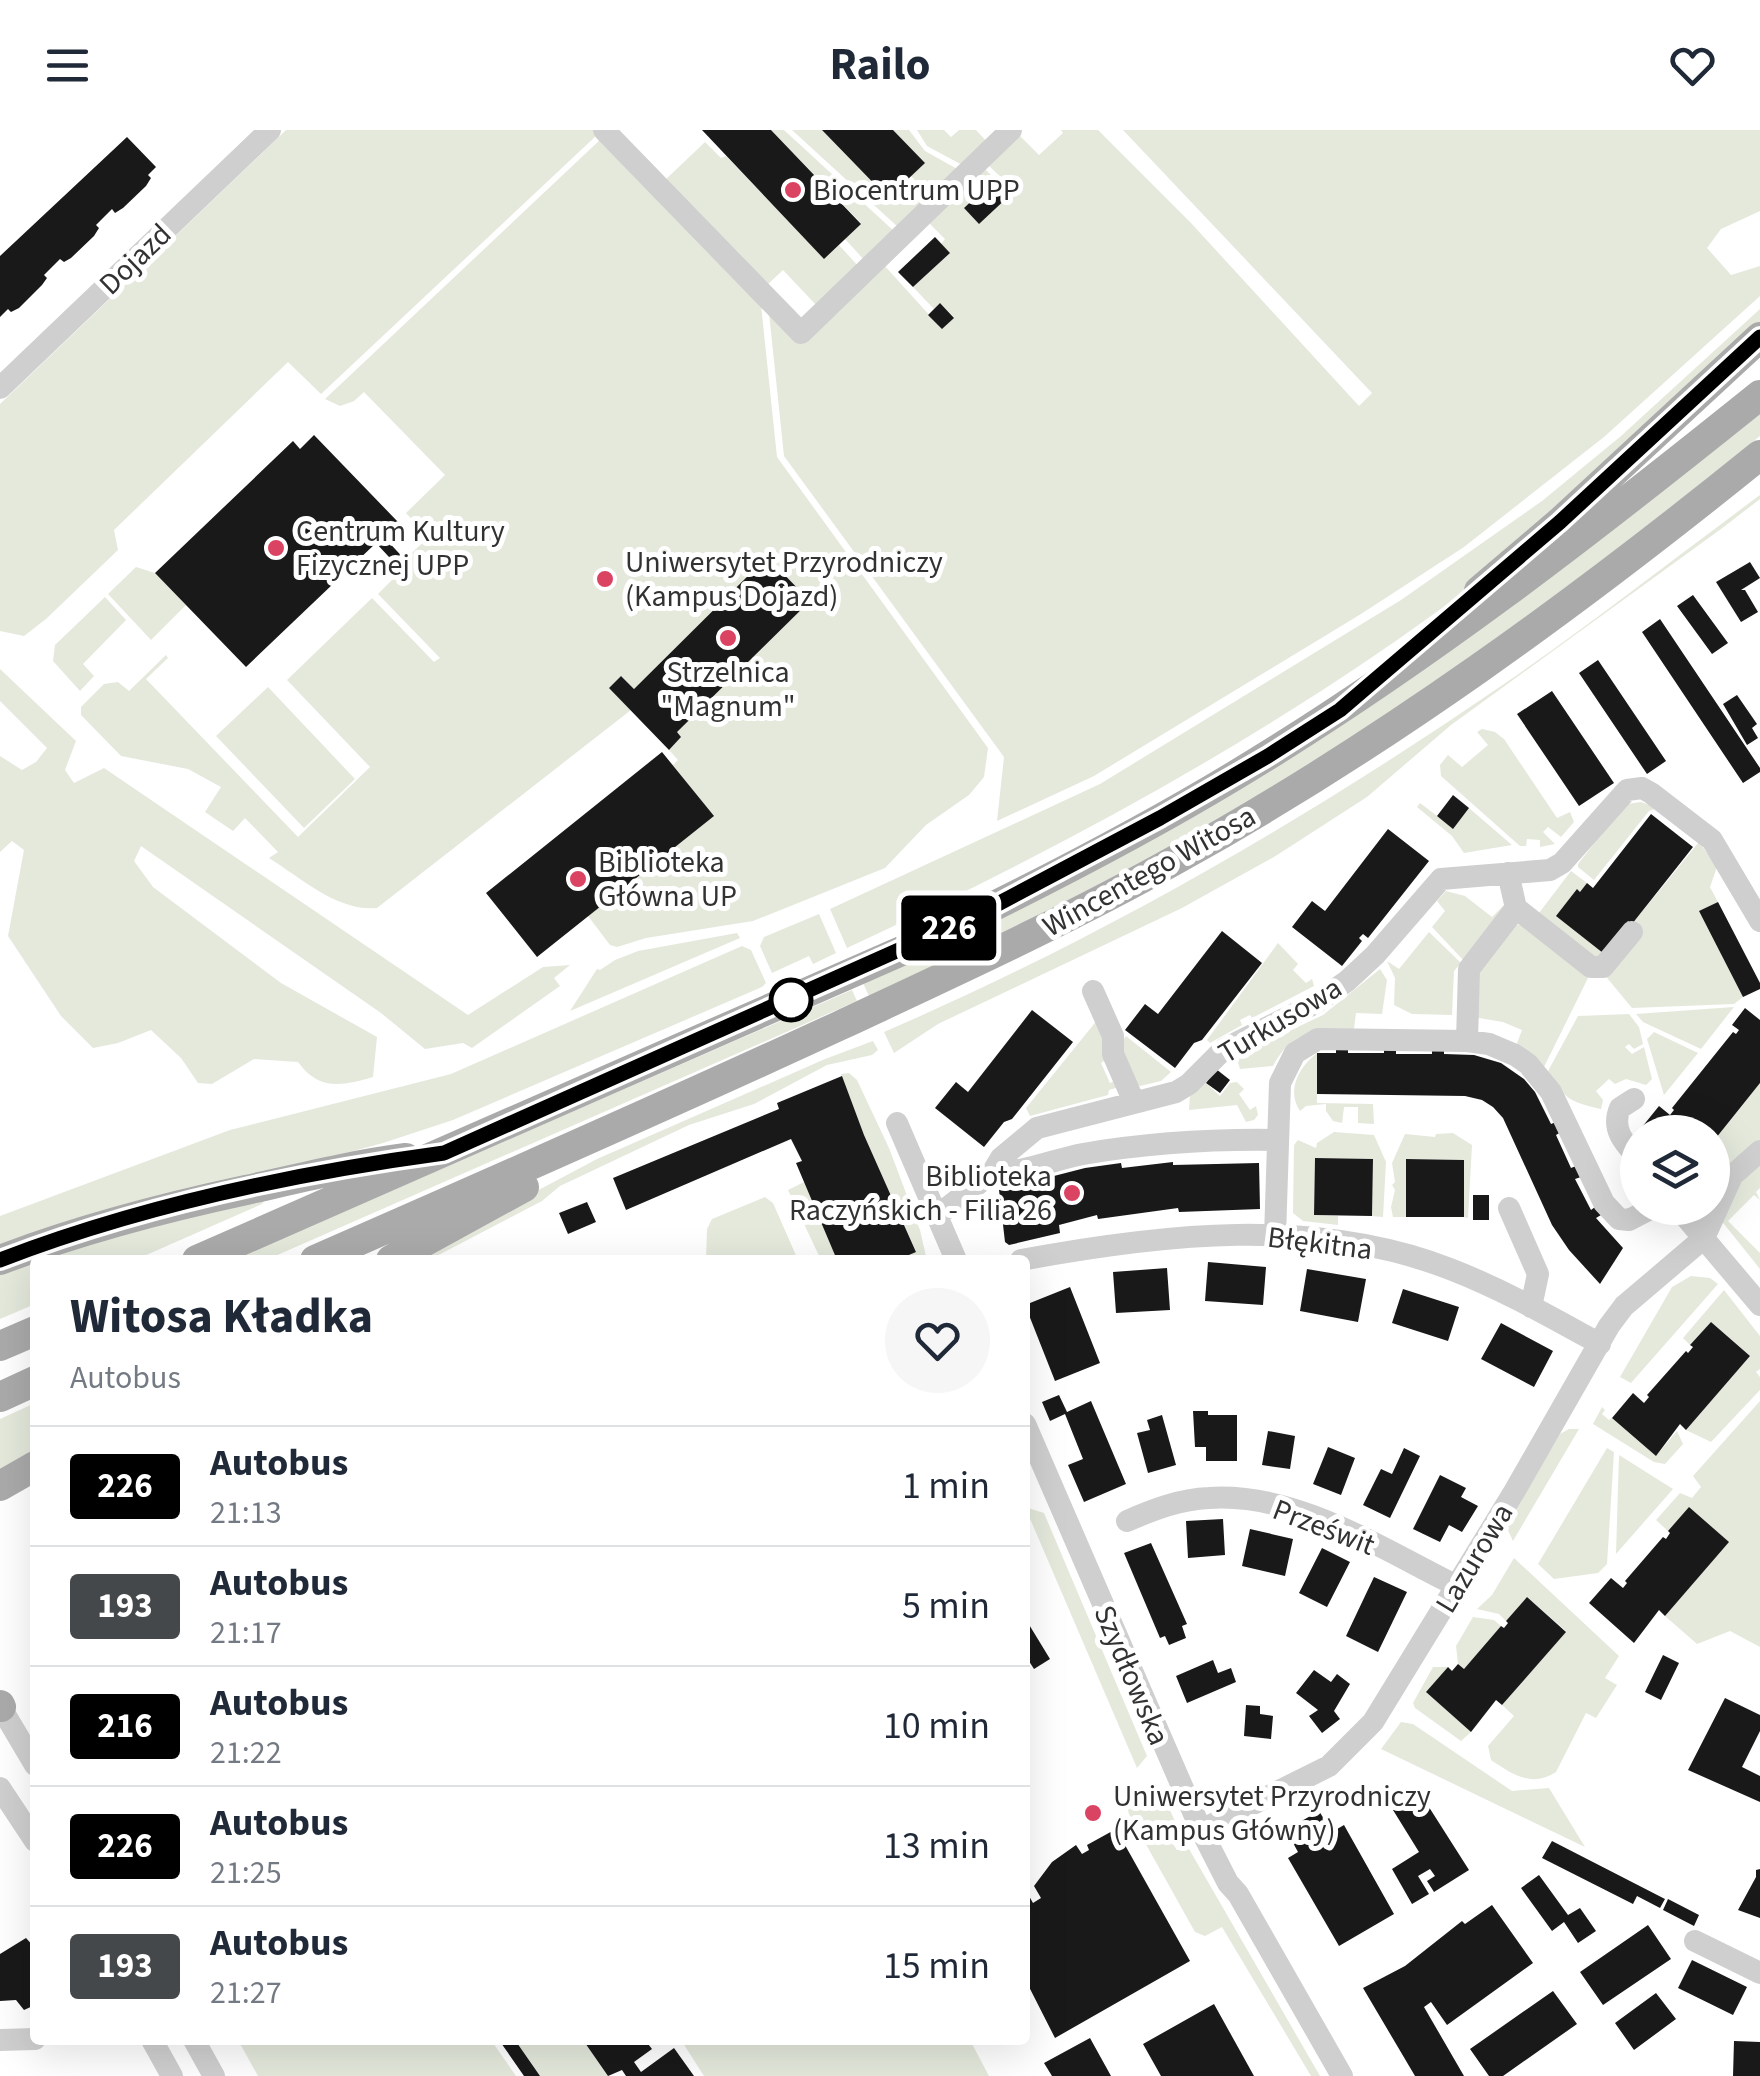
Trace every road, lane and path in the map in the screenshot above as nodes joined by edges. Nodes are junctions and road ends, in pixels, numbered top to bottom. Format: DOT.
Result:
graph roads {
  1 [pos="270,130"];
  2 [pos="604,130"];
  3 [pos="1011,130"];
  4 [pos="1760,337"];
  5 [pos="0,388"];
  6 [pos="1760,395"];
  7 [pos="1760,455"];
  8 [pos="1760,464"];
  9 [pos="1706,499"];
  10 [pos="1340,710"];
  11 [pos="1508,873"];
  12 [pos="1516,908"];
  13 [pos="1760,921"];
  14 [pos="1632,932"];
  15 [pos="1093,992"];
  16 [pos="1467,1041"];
  17 [pos="1634,1099"];
  18 [pos="1134,1102"];
  19 [pos="670,1104"];
  20 [pos="897,1122"];
  21 [pos="1620,1136"];
  22 [pos="1278,1140"];
  23 [pos="1760,1151"];
  24 [pos="444,1153"];
  25 [pos="992,1173"];
  26 [pos="1734,1174"];
  27 [pos="1730,1177"];
  28 [pos="1509,1208"];
  29 [pos="938,1215"];
  30 [pos="1620,1216"];
  31 [pos="1696,1225"];
  32 [pos="1275,1236"];
  33 [pos="1704,1238"];
  34 [pos="209,1255"];
  35 [pos="326,1255"];
  36 [pos="401,1255"];
  37 [pos="954,1255"];
  38 [pos="1030,1259"];
  39 [pos="0,1260"];
  40 [pos="1760,1304"];
  41 [pos="1531,1306"];
  42 [pos="30,1332"];
  43 [pos="1600,1344"];
  44 [pos="0,1346"];
  45 [pos="30,1384"];
  46 [pos="0,1396"];
  47 [pos="1030,1436"];
  48 [pos="30,1469"];
  49 [pos="0,1486"];
  50 [pos="1126,1521"];
  51 [pos="1457,1586"];
  52 [pos="0,1706"];
  53 [pos="30,1757"];
  54 [pos="0,1788"];
  55 [pos="1201,1830"];
  56 [pos="30,1833"];
  57 [pos="1696,1941"];
  58 [pos="1760,1973"];
  59 [pos="30,2039"];
  60 [pos="0,2040"];
  61 [pos="155,2045"];
  62 [pos="197,2045"];
  63 [pos="172,2076"];
  64 [pos="214,2076"];
  65 [pos="1342,2076"];
  1 -- 5 [label="street, Dojazd"];
  2 -- 3 [label="street"];
  4 -- 10 [label="main road"];
  6 -- 10 [label="main road, Wincentego Witosa"];
  7 -- 9 [label="main road, Wincentego Witosa"];
  8 -- 9 [label="main road"];
  9 -- 19 [label="main road, Wincentego Witosa"];
  10 -- 24 [label="main road, Wincentego Witosa"];
  11 -- 12 [label="street"];
  11 -- 13 [label="street, Turkusowa"];
  11 -- 18 [label="street, Turkusowa"];
  12 -- 14 [label="street"];
  12 -- 16 [label="street"];
  15 -- 18 [label="street"];
  16 -- 22 [label="street, Turkusowa"];
  16 -- 30 [label="street"];
  17 -- 21 [label="street"];
  18 -- 25 [label="street, Turkusowa"];
  19 -- 35 [label="main road, Wincentego Witosa"];
  19 -- 36 [label="main road"];
  20 -- 29 [label="street"];
  22 -- 25 [label="street, Turkusowa"];
  22 -- 32 [label="street, Turkusowa"];
  23 -- 26 [label="street"];
  24 -- 34 [label="main road, Wincentego Witosa"];
  24 -- 39 [label="main road"];
  25 -- 29 [label="street, Turkusowa"];
  26 -- 27 [label="street"];
  26 -- 33 [label="street"];
  28 -- 41 [label="street"];
  29 -- 37 [label="street"];
  31 -- 33 [label="street"];
  32 -- 38 [label="street, Błękitna"];
  32 -- 41 [label="street, Błękitna"];
  33 -- 40 [label="street"];
  33 -- 43 [label="street, Lazurowa"];
  41 -- 43 [label="street, Błękitna"];
  42 -- 44 [label="main road"];
  43 -- 51 [label="street, Lazurowa"];
  45 -- 46 [label="main road"];
  47 -- 55 [label="street, Szydłowska"];
  48 -- 49 [label="main road"];
  50 -- 51 [label="street, Prześwit"];
  51 -- 55 [label="street, Lazurowa"];
  52 -- 53 [label="street"];
  54 -- 56 [label="street"];
  55 -- 65 [label="street, Szydłowska"];
  57 -- 58 [label="street"];
  59 -- 60 [label="street"];
  61 -- 63 [label="street"];
  62 -- 64 [label="street"];
}
